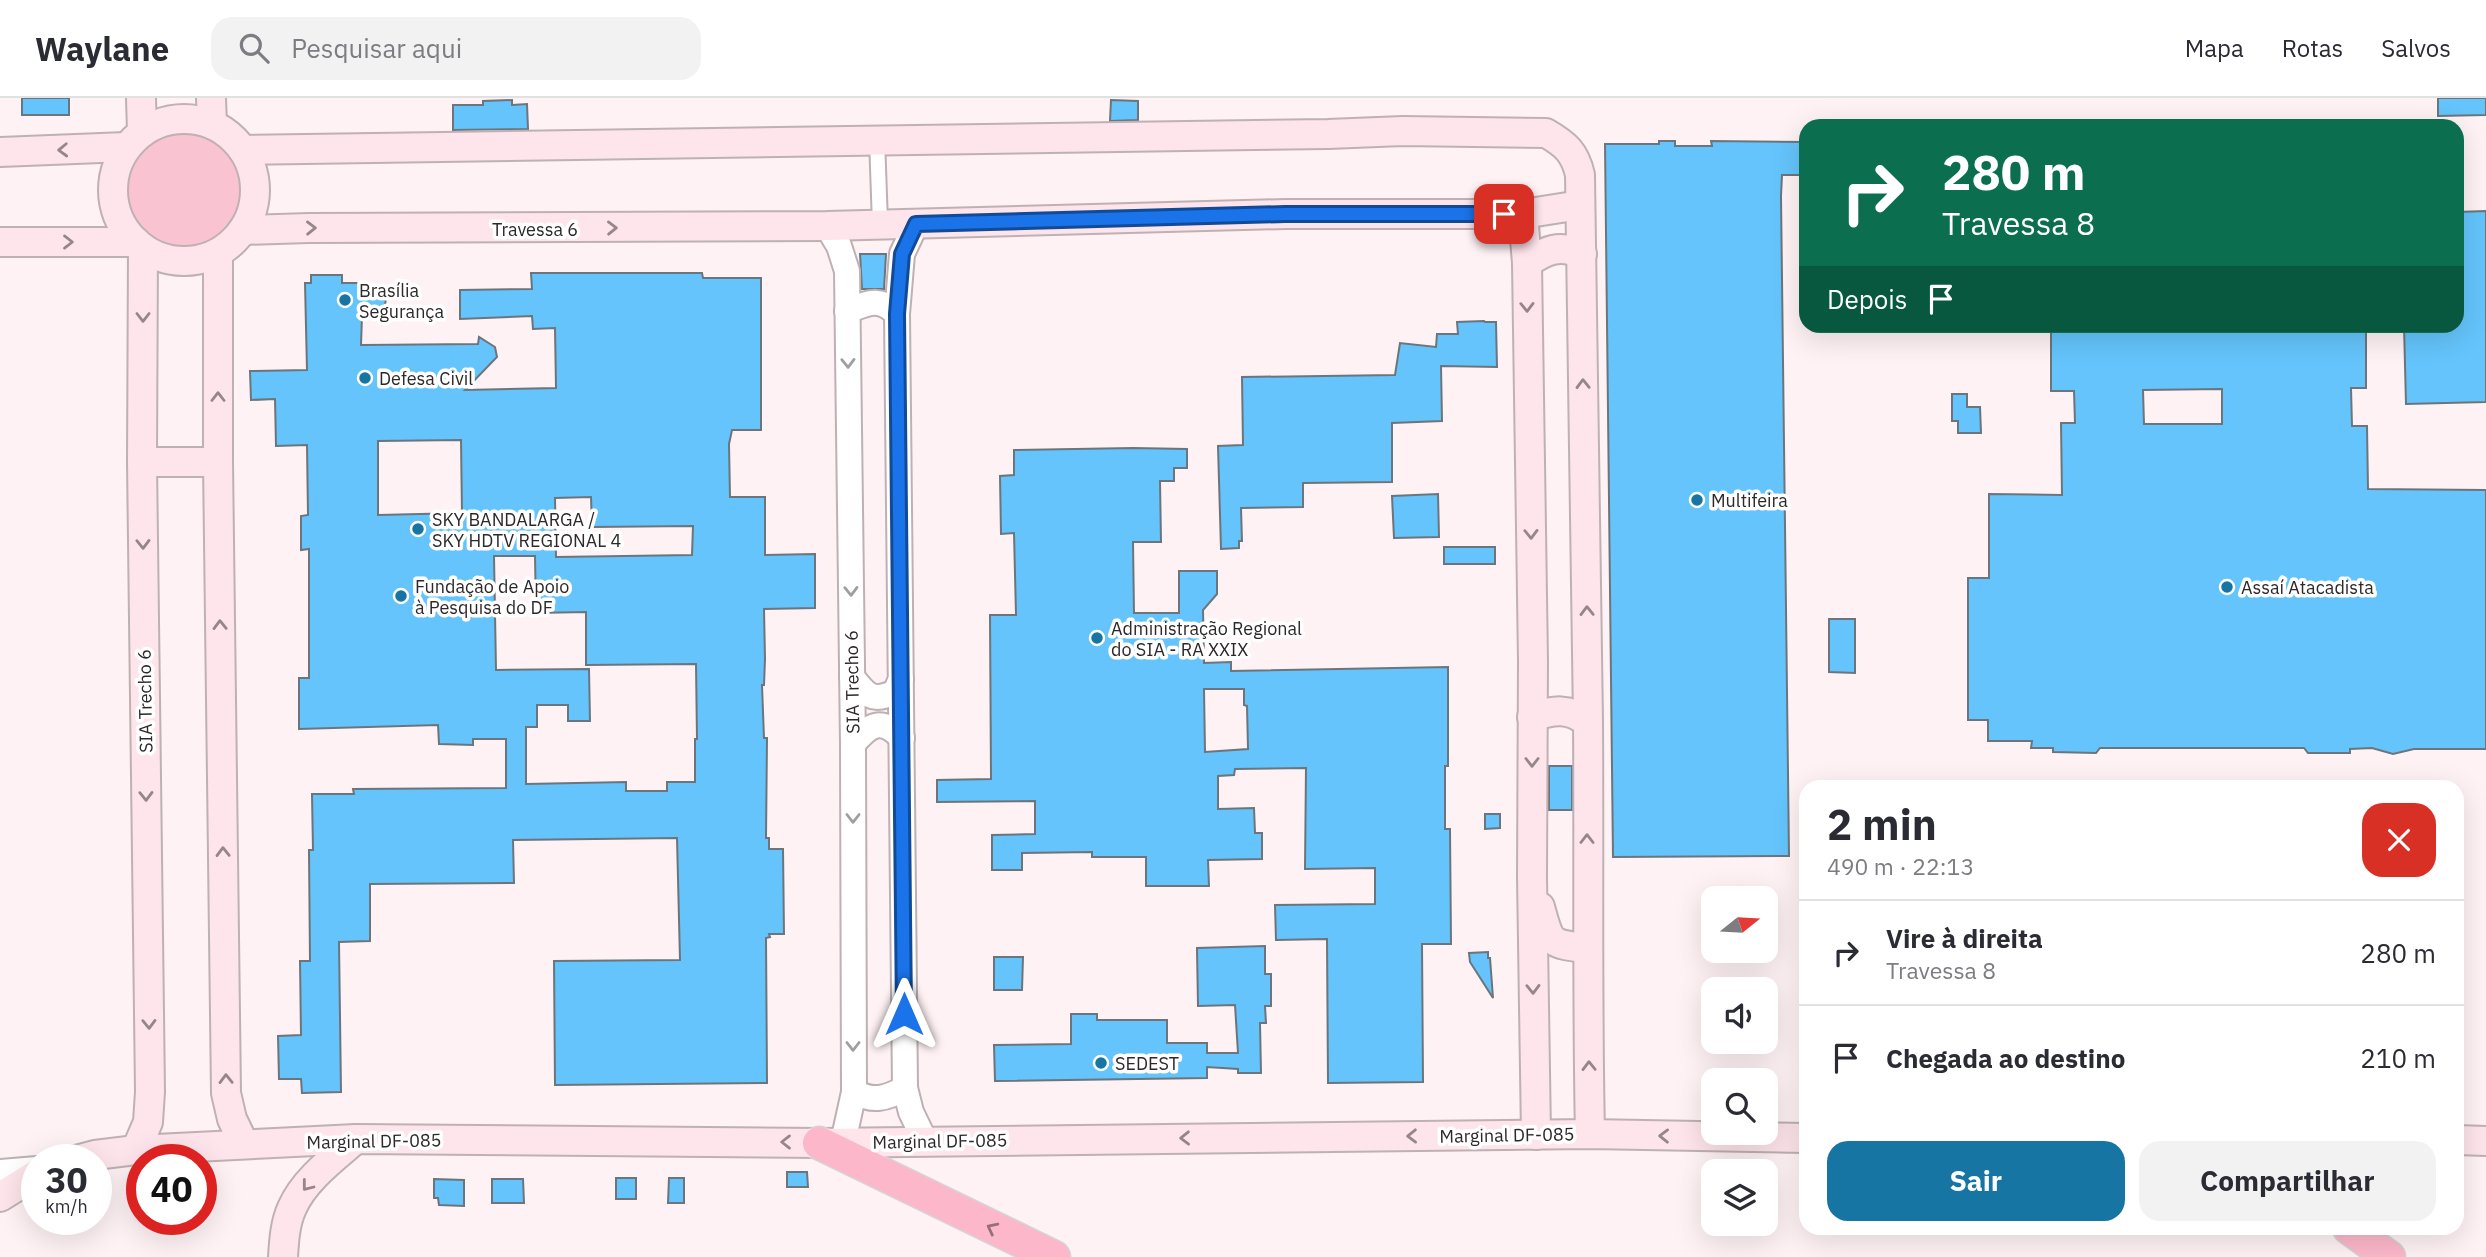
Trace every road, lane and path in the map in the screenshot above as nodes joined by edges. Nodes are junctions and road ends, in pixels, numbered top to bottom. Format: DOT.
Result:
graph roads {
  1 [pos="141,98"];
  2 [pos="211,111"];
  3 [pos="877,139"];
  4 [pos="134,140"];
  5 [pos="243,150"];
  6 [pos="0,152"];
  7 [pos="1580,205"];
  8 [pos="1523,214"];
  9 [pos="880,224"];
  10 [pos="916,224"];
  11 [pos="827,226"];
  12 [pos="243,230"];
  13 [pos="0,242"];
  14 [pos="139,245"];
  15 [pos="218,253"];
  16 [pos="1581,254"];
  17 [pos="1527,263"];
  18 [pos="848,312"];
  19 [pos="897,314"];
  20 [pos="218,462"];
  21 [pos="142,463"];
  22 [pos="852,677"];
  23 [pos="901,678"];
  24 [pos="1532,717"];
  25 [pos="1588,723"];
  26 [pos="902,738"];
  27 [pos="853,744"];
  28 [pos="1532,877"];
  29 [pos="1587,947"];
  30 [pos="905,1088"];
  31 [pos="853,1092"];
  32 [pos="1590,1134"];
  33 [pos="1535,1135"];
  34 [pos="356,1139"];
  35 [pos="1799,1139"];
  36 [pos="2464,1140"];
  37 [pos="925,1141"];
  38 [pos="2486,1141"];
  39 [pos="831,1142"];
  40 [pos="139,1144"];
  41 [pos="244,1144"];
  42 [pos="217,1146"];
  43 [pos="21,1171"];
  44 [pos="0,1172"];
  45 [pos="21,1182"];
  46 [pos="0,1197"];
  47 [pos="2359,1235"];
  48 [pos="283,1257"];
  49 [pos="1054,1257"];
  50 [pos="2389,1257"];
  1 -- 4 [label="main road"];
  2 -- 4 [label="main road"];
  2 -- 5 [label="main road"];
  3 -- 5 [label="main road"];
  3 -- 7 [label="main road"];
  3 -- 9 [label="street"];
  4 -- 6 [label="main road, one-way"];
  4 -- 14 [label="main road"];
  5 -- 12 [label="main road"];
  7 -- 8 [label="main road, Travessa 6"];
  7 -- 16 [label="main road"];
  8 -- 10 [label="main road, Travessa 6"];
  8 -- 17 [label="main road"];
  9 -- 10 [label="main road, Travessa 6"];
  9 -- 11 [label="main road, Travessa 6"];
  10 -- 19 [label="street"];
  12 -- 11 [label="main road, Travessa 6, one-way"];
  11 -- 18 [label="street, SIA Trecho 6"];
  12 -- 15 [label="main road"];
  13 -- 14 [label="main road, one-way"];
  14 -- 15 [label="main road"];
  14 -- 21 [label="main road, SIA Trecho 6, one-way"];
  20 -- 15 [label="main road, one-way"];
  16 -- 17 [label="main road"];
  25 -- 16 [label="main road, one-way"];
  17 -- 24 [label="main road, one-way"];
  18 -- 19 [label="street"];
  18 -- 22 [label="street, SIA Trecho 6, one-way"];
  19 -- 23 [label="street"];
  20 -- 21 [label="main road"];
  41 -- 20 [label="main road, one-way"];
  21 -- 40 [label="main road, SIA Trecho 6, one-way"];
  22 -- 23 [label="street"];
  22 -- 27 [label="street, SIA Trecho 6"];
  23 -- 26 [label="street"];
  24 -- 25 [label="main road"];
  24 -- 28 [label="main road, one-way"];
  29 -- 25 [label="main road, one-way"];
  26 -- 27 [label="street"];
  26 -- 30 [label="street"];
  27 -- 31 [label="street, SIA Trecho 6, one-way"];
  28 -- 29 [label="main road"];
  28 -- 33 [label="main road, one-way"];
  32 -- 29 [label="main road, one-way"];
  30 -- 31 [label="street"];
  30 -- 37 [label="street"];
  31 -- 39 [label="street, SIA Trecho 6"];
  32 -- 33 [label="main road, Marginal DF-085"];
  35 -- 32 [label="main road, Marginal DF-085, one-way"];
  33 -- 37 [label="main road, Marginal DF-085, one-way"];
  39 -- 34 [label="main road, Marginal DF-085, one-way"];
  34 -- 41 [label="main road, Marginal DF-085"];
  34 -- 48 [label="main road, one-way"];
  36 -- 38 [label="main road"];
  37 -- 39 [label="main road, Marginal DF-085"];
  49 -- 39 [label="highway, one-way"];
  41 -- 42 [label="main road, Marginal DF-085"];
  43 -- 44 [label="street"];
  45 -- 46 [label="main road"];
  47 -- 50 [label="highway"];
}
